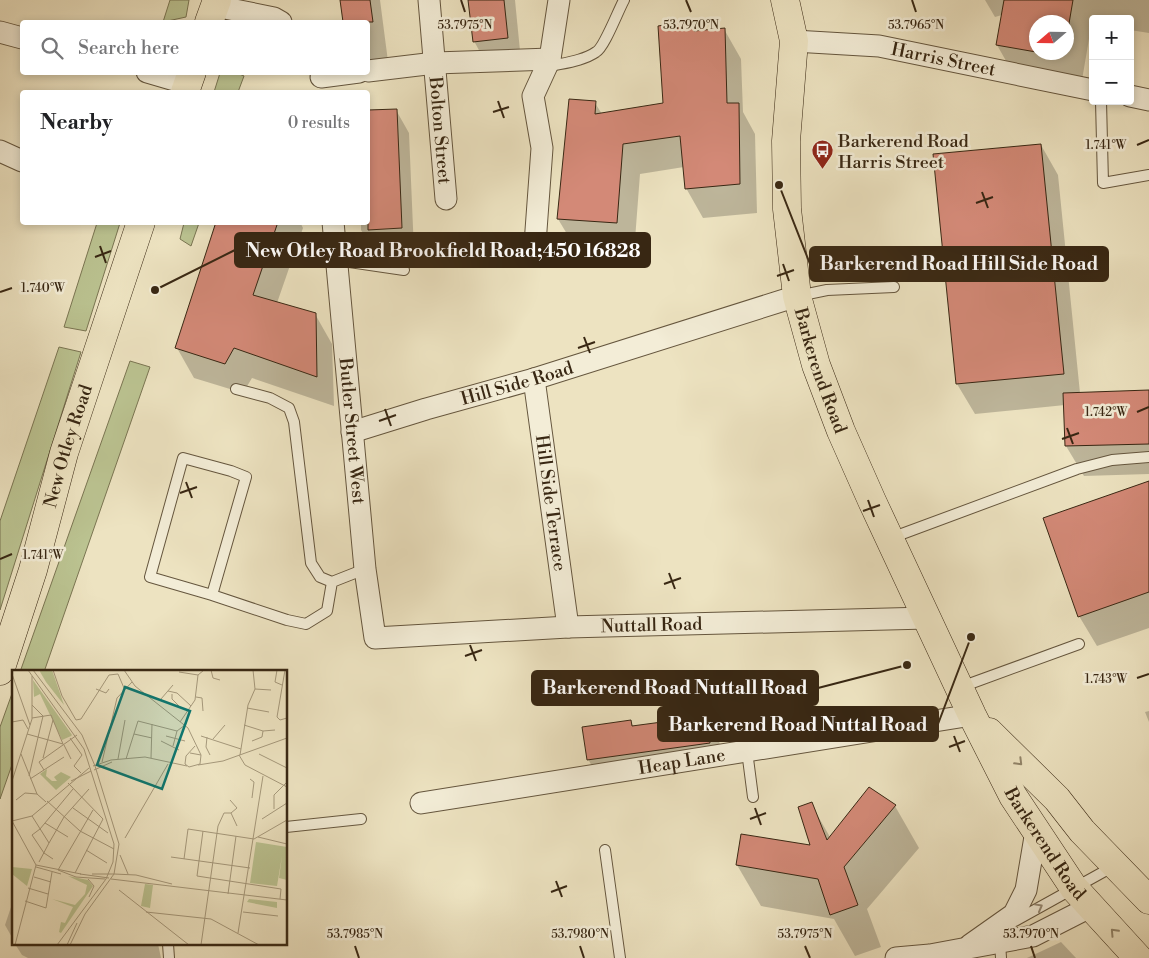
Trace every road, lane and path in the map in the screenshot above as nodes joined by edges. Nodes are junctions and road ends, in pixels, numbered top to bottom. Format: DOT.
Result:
graph roads {
  1 [pos="429,0"];
  2 [pos="558,0"];
  3 [pos="624,0"];
  4 [pos="785,0"];
  5 [pos="213,10"];
  6 [pos="278,20"];
  7 [pos="0,32"];
  8 [pos="20,37"];
  9 [pos="794,41"];
  10 [pos="436,63"];
  11 [pos="548,63"];
  12 [pos="370,72"];
  13 [pos="158,75"];
  14 [pos="346,75"];
  15 [pos="321,81"];
  16 [pos="188,83"];
  17 [pos="1089,89"];
  18 [pos="1134,97"];
  19 [pos="1149,100"];
  20 [pos="1101,105"];
  21 [pos="0,151"];
  22 [pos="20,160"];
  23 [pos="1149,174"];
  24 [pos="446,199"];
  25 [pos="140,225"];
  26 [pos="333,225"];
  27 [pos="535,244"];
  28 [pos="336,260"];
  29 [pos="404,270"];
  30 [pos="894,287"];
  31 [pos="797,296"];
  32 [pos="534,379"];
  33 [pos="236,389"];
  34 [pos="352,432"];
  35 [pos="1149,457"];
  36 [pos="890,539"];
  37 [pos="365,569"];
  38 [pos="332,582"];
  39 [pos="212,595"];
  40 [pos="927,618"];
  41 [pos="568,627"];
  42 [pos="375,638"];
  43 [pos="1080,644"];
  44 [pos="0,670"];
  45 [pos="959,688"];
  46 [pos="972,715"];
  47 [pos="747,751"];
  48 [pos="753,798"];
  49 [pos="421,803"];
  50 [pos="361,819"];
  51 [pos="288,827"];
  52 [pos="1036,831"];
  53 [pos="605,850"];
  54 [pos="1115,865"];
  55 [pos="1082,897"];
  56 [pos="1149,900"];
  57 [pos="966,948"];
  58 [pos="1000,950"];
  59 [pos="944,955"];
  60 [pos="620,958"];
  61 [pos="896,958"];
  62 [pos="1138,958"];
  1 -- 10 [label="street, Bolton Street"];
  2 -- 11 [label="street"];
  3 -- 11 [label="lane"];
  4 -- 9 [label="main road, Barkerend Road"];
  5 -- 6 [label="street"];
  7 -- 8 [label="street"];
  9 -- 17 [label="street, Harris Street"];
  9 -- 31 [label="main road, Barkerend Road"];
  10 -- 11 [label="street, Bolton Street"];
  10 -- 12 [label="street, Bolton Street"];
  10 -- 24 [label="street, Bolton Street"];
  11 -- 27 [label="street"];
  13 -- 16 [label="street"];
  14 -- 15 [label="street"];
  18 -- 19 [label="street"];
  20 -- 23 [label="lane"];
  21 -- 22 [label="street"];
  25 -- 44 [label="main road, New Otley Road"];
  26 -- 28 [label="street, Butler Street West"];
  28 -- 29 [label="lane"];
  28 -- 34 [label="street, Butler Street West"];
  30 -- 31 [label="lane"];
  31 -- 32 [label="street, Hill Side Road"];
  31 -- 36 [label="main road, Barkerend Road"];
  32 -- 34 [label="street, Hill Side Road"];
  32 -- 41 [label="street, Hill Side Terrace"];
  33 -- 38 [label="lane"];
  34 -- 37 [label="street, Butler Street West"];
  35 -- 36 [label="lane"];
  36 -- 40 [label="main road, Barkerend Road"];
  37 -- 38 [label="lane"];
  37 -- 42 [label="street, Butler Street West"];
  38 -- 39 [label="lane"];
  39 -- 39 [label="lane"];
  40 -- 41 [label="street, Nuttall Road"];
  40 -- 45 [label="main road, Barkerend Road"];
  41 -- 42 [label="street, Nuttall Road"];
  43 -- 45 [label="lane"];
  45 -- 46 [label="main road, Barkerend Road"];
  46 -- 47 [label="street, Heap Lane"];
  46 -- 52 [label="main road, Barkerend Road"];
  46 -- 54 [label="main road, Barkerend Road, one-way"];
  47 -- 48 [label="lane"];
  47 -- 49 [label="street, Heap Lane"];
  50 -- 51 [label="lane"];
  52 -- 55 [label="main road, Barkerend Road"];
  52 -- 57 [label="street"];
  53 -- 60 [label="lane"];
  54 -- 55 [label="lane"];
  54 -- 56 [label="main road, Barkerend Road"];
  57 -- 55 [label="lane, one-way"];
  55 -- 58 [label="street"];
  62 -- 55 [label="main road, Barkerend Road, one-way"];
  57 -- 58 [label="street"];
  57 -- 59 [label="street"];
  59 -- 61 [label="street"];
}
